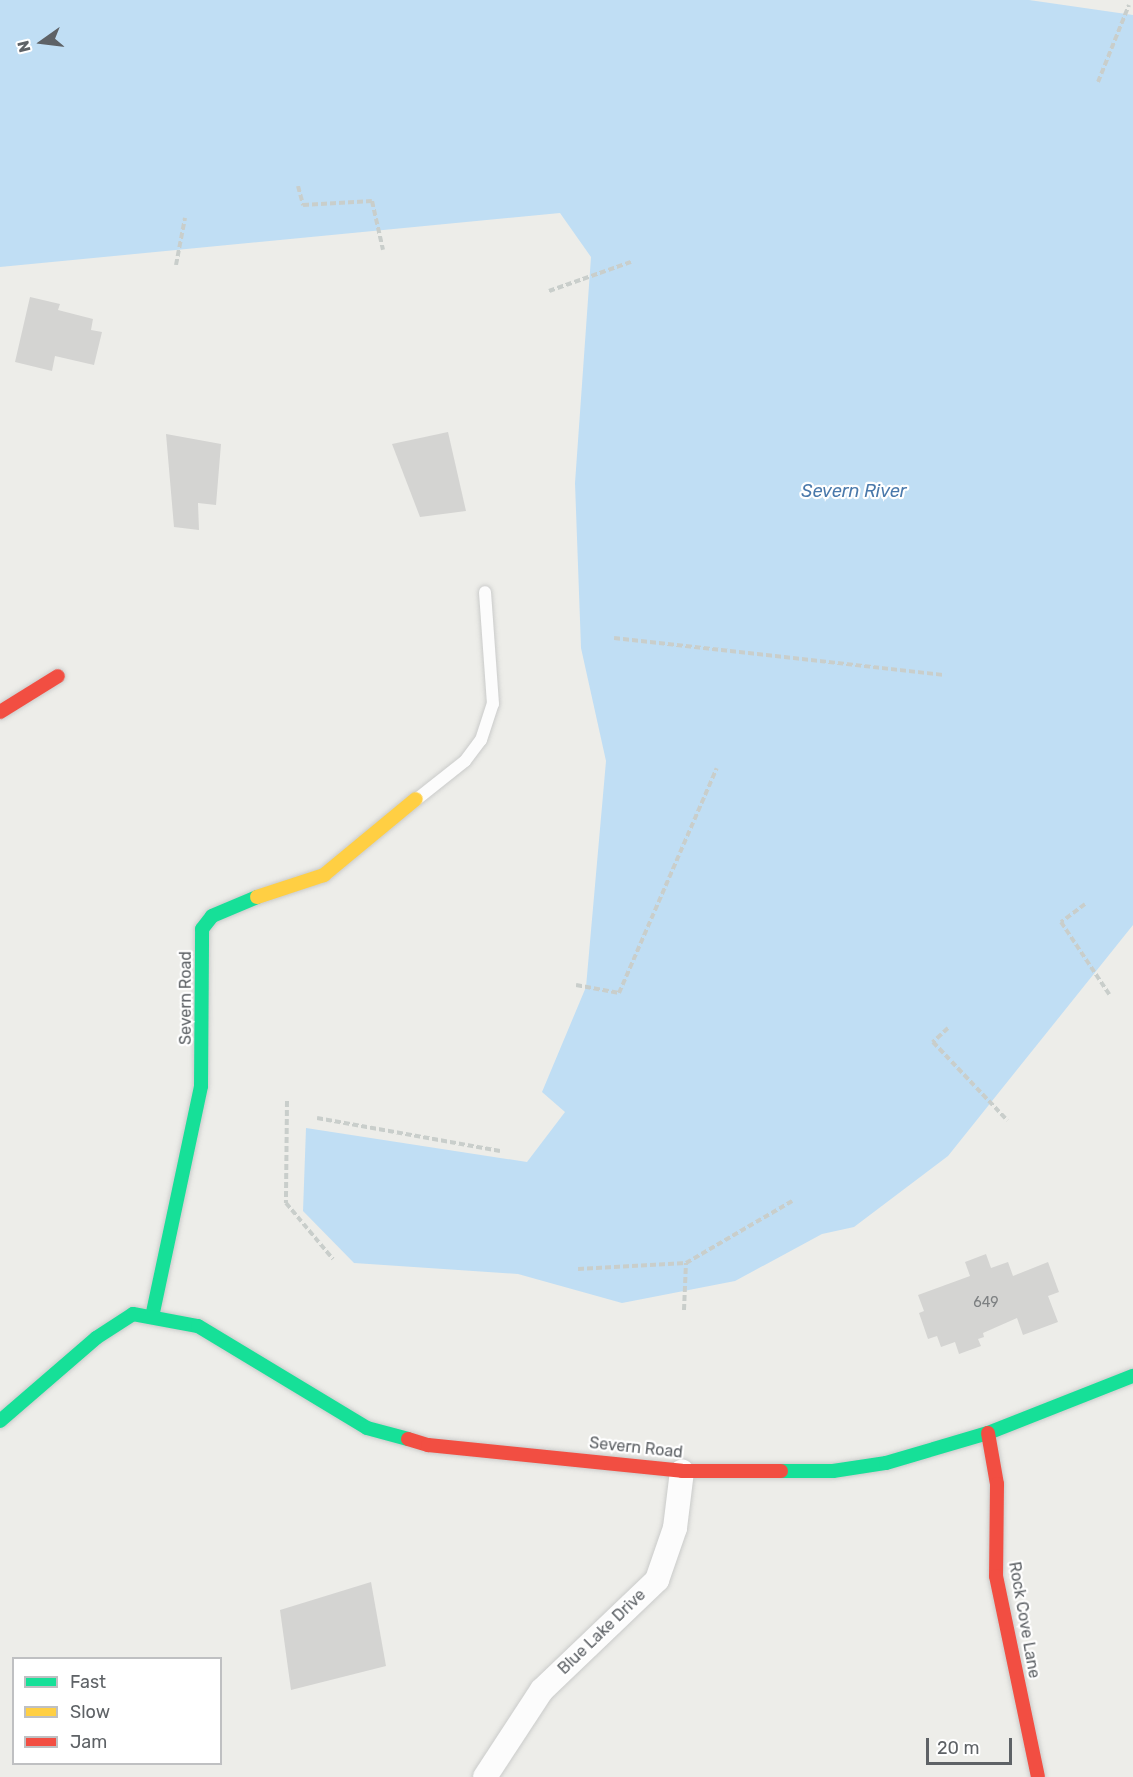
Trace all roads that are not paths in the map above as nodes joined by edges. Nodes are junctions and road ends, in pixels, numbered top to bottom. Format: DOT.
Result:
graph roads {
  1 [pos="485,592"];
  2 [pos="58,676"];
  3 [pos="0,712"];
  4 [pos="416,799"];
  5 [pos="152,1317"];
  6 [pos="1133,1376"];
  7 [pos="0,1421"];
  8 [pos="988,1433"];
  9 [pos="682,1471"];
  10 [pos="485,1777"];
  11 [pos="1038,1777"];
  1 -- 4 [label="lane"];
  2 -- 3 [label="street"];
  4 -- 5 [label="street, Severn Road"];
  5 -- 7 [label="street, Severn Road"];
  5 -- 9 [label="street, Severn Road"];
  6 -- 8 [label="street, Severn Road"];
  8 -- 9 [label="street, Severn Road"];
  8 -- 11 [label="street, Rock Cove Lane"];
  9 -- 10 [label="street, Blue Lake Drive"];
}
